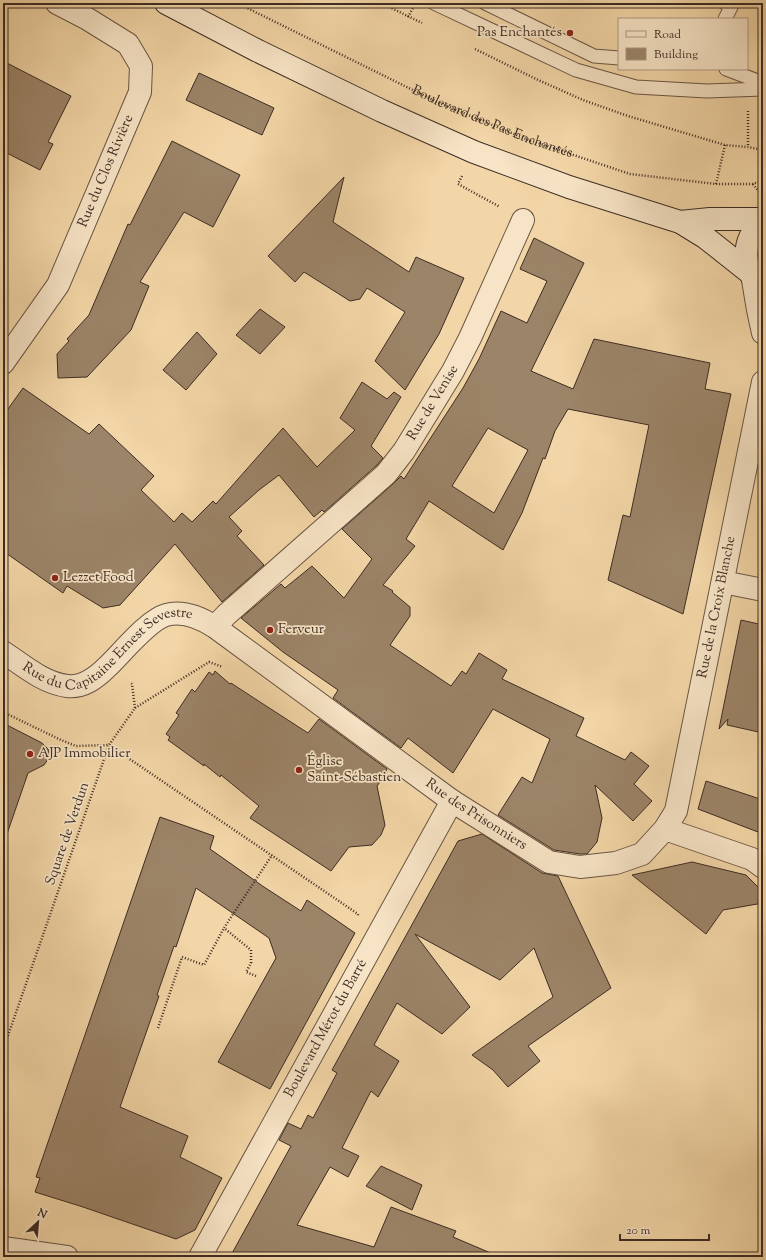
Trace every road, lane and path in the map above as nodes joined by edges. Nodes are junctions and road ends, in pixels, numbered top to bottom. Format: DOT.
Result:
graph roads {
  1 [pos="57,3"];
  2 [pos="166,3"];
  3 [pos="237,3"];
  4 [pos="434,3"];
  5 [pos="485,3"];
  6 [pos="725,3"];
  7 [pos="726,18"];
  8 [pos="618,58"];
  9 [pos="729,70"];
  10 [pos="763,83"];
  11 [pos="763,89"];
  12 [pos="748,90"];
  13 [pos="725,145"];
  14 [pos="748,147"];
  15 [pos="474,152"];
  16 [pos="763,180"];
  17 [pos="716,184"];
  18 [pos="763,219"];
  19 [pos="523,220"];
  20 [pos="680,222"];
  21 [pos="763,222"];
  22 [pos="755,281"];
  23 [pos="763,333"];
  24 [pos="3,363"];
  25 [pos="763,385"];
  26 [pos="723,582"];
  27 [pos="763,590"];
  28 [pos="215,627"];
  29 [pos="3,652"];
  30 [pos="112,662"];
  31 [pos="209,662"];
  32 [pos="135,708"];
  33 [pos="3,712"];
  34 [pos="109,745"];
  35 [pos="452,801"];
  36 [pos="665,829"];
  37 [pos="272,855"];
  38 [pos="763,867"];
  39 [pos="360,920"];
  40 [pos="224,928"];
  41 [pos="256,976"];
  42 [pos="158,1028"];
  43 [pos="3,1050"];
  44 [pos="3,1248"];
  45 [pos="67,1257"];
  46 [pos="200,1257"];
  1 -- 24 [label="street, Rue du Clos Rivière"];
  2 -- 15 [label="street"];
  3 -- 17 [label="path, Boulevard des Pas Enchantés"];
  4 -- 12 [label="lane"];
  5 -- 8 [label="lane"];
  6 -- 7 [label="lane"];
  9 -- 10 [label="lane"];
  11 -- 12 [label="lane"];
  12 -- 14 [label="path"];
  13 -- 17 [label="path"];
  15 -- 19 [label="path"];
  15 -- 20 [label="street"];
  16 -- 17 [label="path, Boulevard des Pas Enchantés"];
  18 -- 20 [label="street"];
  19 -- 28 [label="street, Rue de Venise"];
  20 -- 22 [label="street"];
  21 -- 22 [label="street"];
  22 -- 23 [label="street"];
  25 -- 26 [label="street, Rue de la Croix Blanche"];
  26 -- 27 [label="street"];
  26 -- 36 [label="street, Rue de la Croix Blanche"];
  28 -- 30 [label="street, Rue du Capitaine Ernest Sevestre"];
  28 -- 35 [label="street, Rue des Prisonniers"];
  29 -- 30 [label="street, Rue du Capitaine Ernest Sevestre"];
  30 -- 32 [label="path"];
  31 -- 32 [label="path"];
  32 -- 34 [label="path, Square de Verdun"];
  33 -- 34 [label="path"];
  34 -- 37 [label="path"];
  34 -- 43 [label="path, Square de Verdun"];
  35 -- 36 [label="street, Rue des Prisonniers"];
  35 -- 46 [label="street, Boulevard Mérot du Barré"];
  36 -- 38 [label="street"];
  37 -- 39 [label="path"];
  37 -- 40 [label="path"];
  40 -- 41 [label="path"];
  40 -- 42 [label="path"];
  44 -- 45 [label="street"];
}
